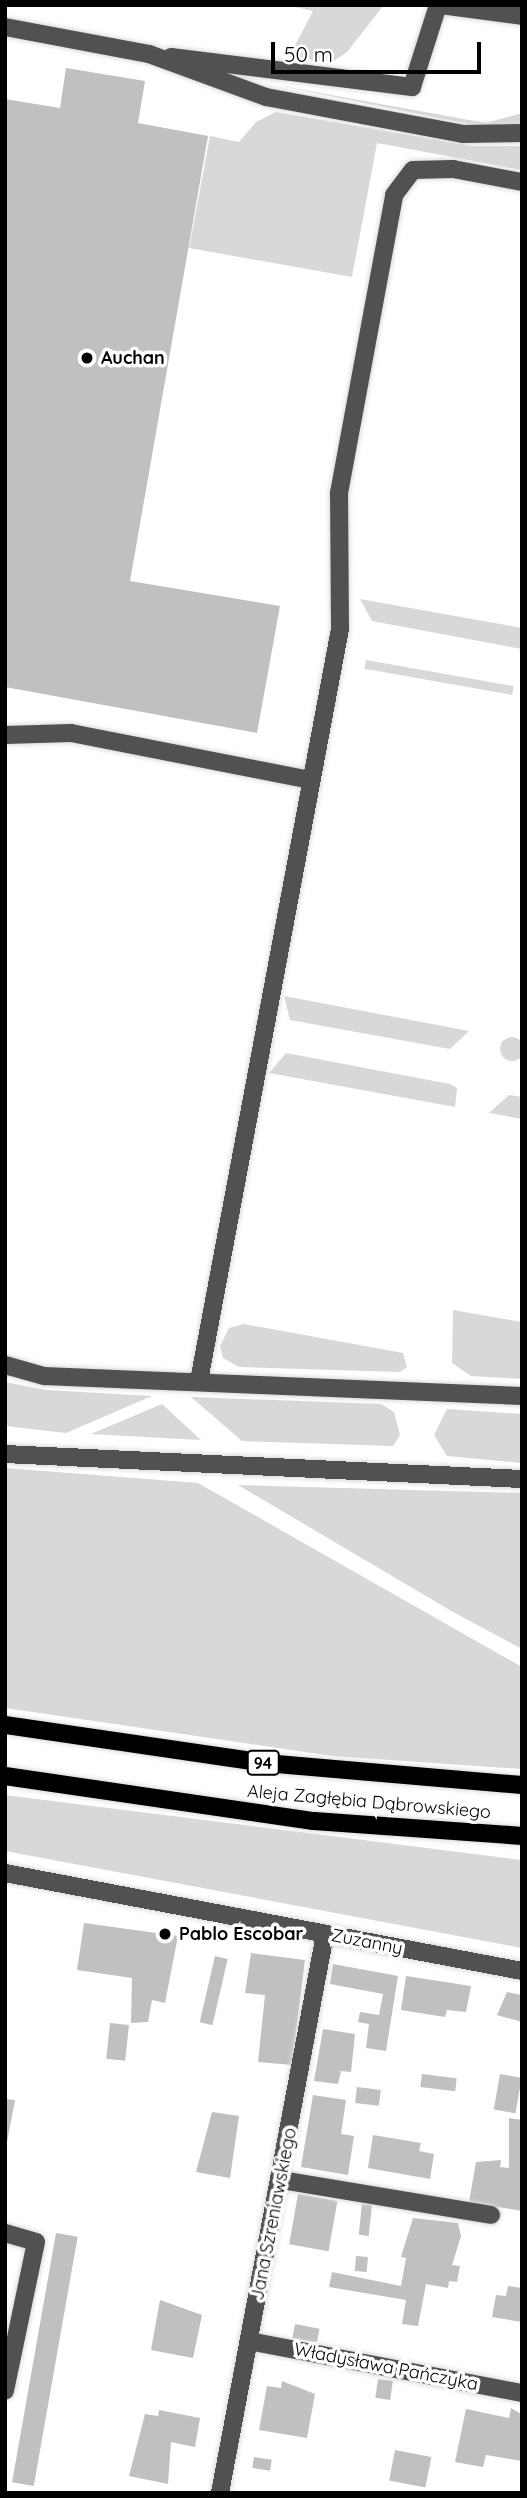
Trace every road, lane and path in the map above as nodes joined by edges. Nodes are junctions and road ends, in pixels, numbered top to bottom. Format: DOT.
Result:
graph roads {
  1 [pos="439,5"];
  2 [pos="522,16"];
  3 [pos="5,27"];
  4 [pos="149,54"];
  5 [pos="522,133"];
  6 [pos="522,181"];
  7 [pos="5,735"];
  8 [pos="310,780"];
  9 [pos="5,1365"];
  10 [pos="199,1381"];
  11 [pos="522,1396"];
  12 [pos="5,1454"];
  13 [pos="522,1479"];
  14 [pos="5,1725"];
  15 [pos="5,1776"];
  16 [pos="522,1785"];
  17 [pos="522,1836"];
  18 [pos="5,1873"];
  19 [pos="325,1934"];
  20 [pos="522,1971"];
  21 [pos="282,2180"];
  22 [pos="491,2215"];
  23 [pos="5,2233"];
  24 [pos="250,2341"];
  25 [pos="5,2391"];
  26 [pos="522,2393"];
  27 [pos="220,2493"];
  1 -- 2 [label="street"];
  1 -- 4 [label="street"];
  3 -- 4 [label="street"];
  4 -- 5 [label="street"];
  6 -- 8 [label="street"];
  7 -- 8 [label="street"];
  8 -- 10 [label="street"];
  9 -- 10 [label="street"];
  10 -- 11 [label="street"];
  12 -- 13 [label="street"];
  14 -- 16 [label="main road, Aleja Zagłębia Dąbrowskiego / 94"];
  15 -- 17 [label="main road, Aleja Zagłębia Dąbrowskiego"];
  18 -- 19 [label="street, Zuzanny"];
  19 -- 20 [label="street, Zuzanny"];
  19 -- 21 [label="street, Jana Szreniawskiego"];
  21 -- 22 [label="street"];
  21 -- 24 [label="street, Jana Szreniawskiego"];
  23 -- 25 [label="street"];
  24 -- 26 [label="street, Władysława Pańczyka"];
  24 -- 27 [label="street, Jana Szreniawskiego"];
}
